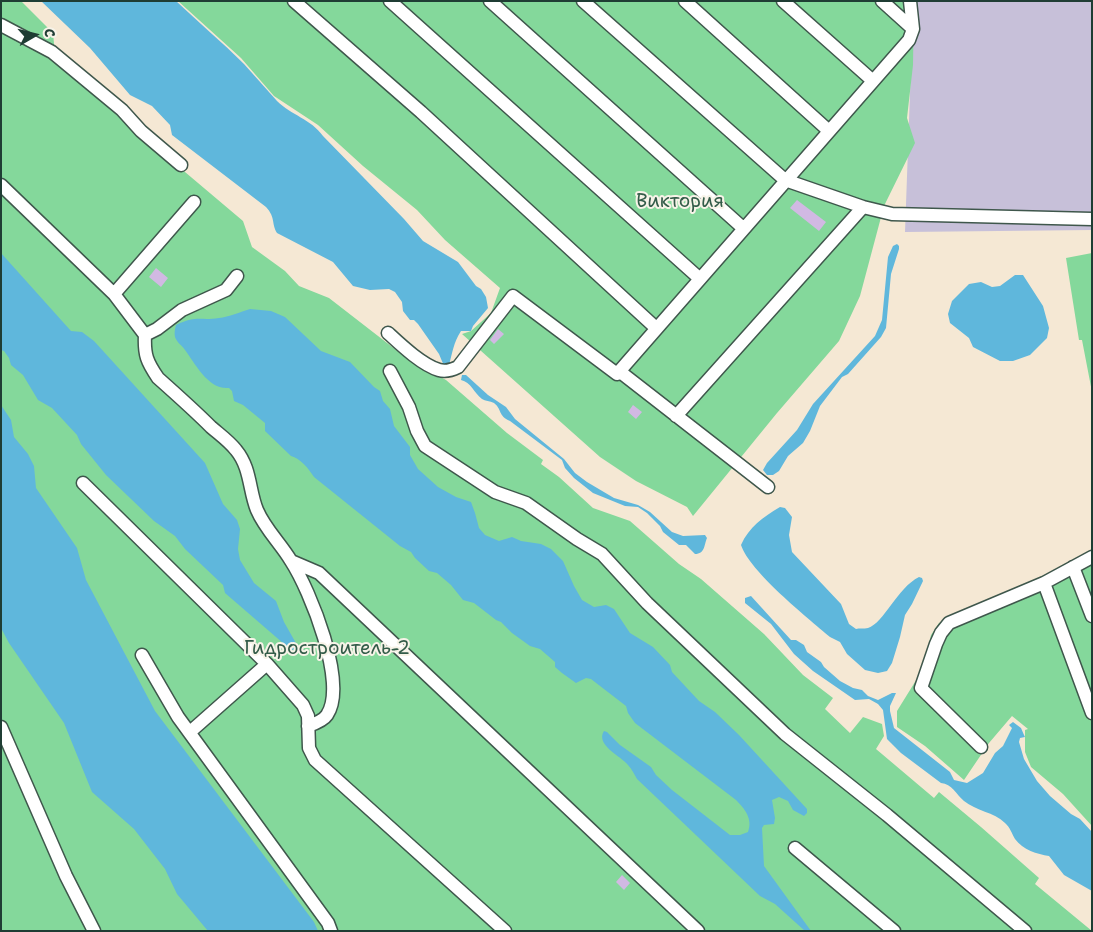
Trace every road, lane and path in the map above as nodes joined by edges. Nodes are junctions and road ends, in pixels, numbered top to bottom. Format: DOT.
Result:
graph roads {
  1 [pos="294,1"];
  2 [pos="390,1"];
  3 [pos="490,1"];
  4 [pos="583,1"];
  5 [pos="685,1"];
  6 [pos="783,1"];
  7 [pos="882,1"];
  8 [pos="910,1"];
  9 [pos="1,25"];
  10 [pos="913,29"];
  11 [pos="872,81"];
  12 [pos="829,131"];
  13 [pos="181,165"];
  14 [pos="785,180"];
  15 [pos="1,185"];
  16 [pos="194,202"];
  17 [pos="863,207"];
  18 [pos="1092,219"];
  19 [pos="743,228"];
  20 [pos="237,276"];
  21 [pos="699,278"];
  22 [pos="114,294"];
  23 [pos="656,328"];
  24 [pos="388,334"];
  25 [pos="145,335"];
  26 [pos="390,371"];
  27 [pos="618,371"];
  28 [pos="676,416"];
  29 [pos="83,483"];
  30 [pos="768,487"];
  31 [pos="1092,557"];
  32 [pos="292,561"];
  33 [pos="1073,567"];
  34 [pos="1044,582"];
  35 [pos="1092,616"];
  36 [pos="142,655"];
  37 [pos="267,664"];
  38 [pos="1092,713"];
  39 [pos="308,726"];
  40 [pos="1,727"];
  41 [pos="190,732"];
  42 [pos="981,747"];
  43 [pos="795,848"];
  44 [pos="94,931"];
  45 [pos="331,931"];
  46 [pos="505,931"];
  47 [pos="698,931"];
  48 [pos="894,931"];
  49 [pos="1025,931"];
  1 -- 23 [label="street"];
  2 -- 21 [label="street"];
  3 -- 19 [label="street"];
  4 -- 14 [label="street"];
  5 -- 12 [label="street"];
  6 -- 11 [label="street"];
  7 -- 10 [label="street"];
  8 -- 10 [label="street"];
  9 -- 13 [label="street"];
  10 -- 11 [label="street"];
  11 -- 12 [label="street"];
  12 -- 14 [label="street"];
  14 -- 17 [label="street"];
  14 -- 19 [label="street"];
  15 -- 22 [label="street"];
  16 -- 22 [label="street"];
  17 -- 18 [label="street"];
  17 -- 28 [label="street"];
  19 -- 21 [label="street"];
  20 -- 25 [label="street"];
  21 -- 23 [label="street"];
  22 -- 25 [label="street"];
  23 -- 27 [label="street"];
  24 -- 27 [label="street"];
  25 -- 32 [label="street"];
  26 -- 49 [label="street"];
  27 -- 28 [label="street"];
  28 -- 30 [label="street"];
  29 -- 37 [label="street"];
  31 -- 33 [label="street"];
  32 -- 39 [label="street"];
  32 -- 47 [label="street"];
  33 -- 34 [label="street"];
  33 -- 35 [label="street"];
  34 -- 38 [label="street"];
  34 -- 42 [label="street"];
  36 -- 41 [label="street"];
  37 -- 39 [label="street"];
  37 -- 41 [label="street"];
  39 -- 46 [label="street"];
  40 -- 44 [label="street"];
  41 -- 45 [label="street"];
  43 -- 48 [label="street"];
}
